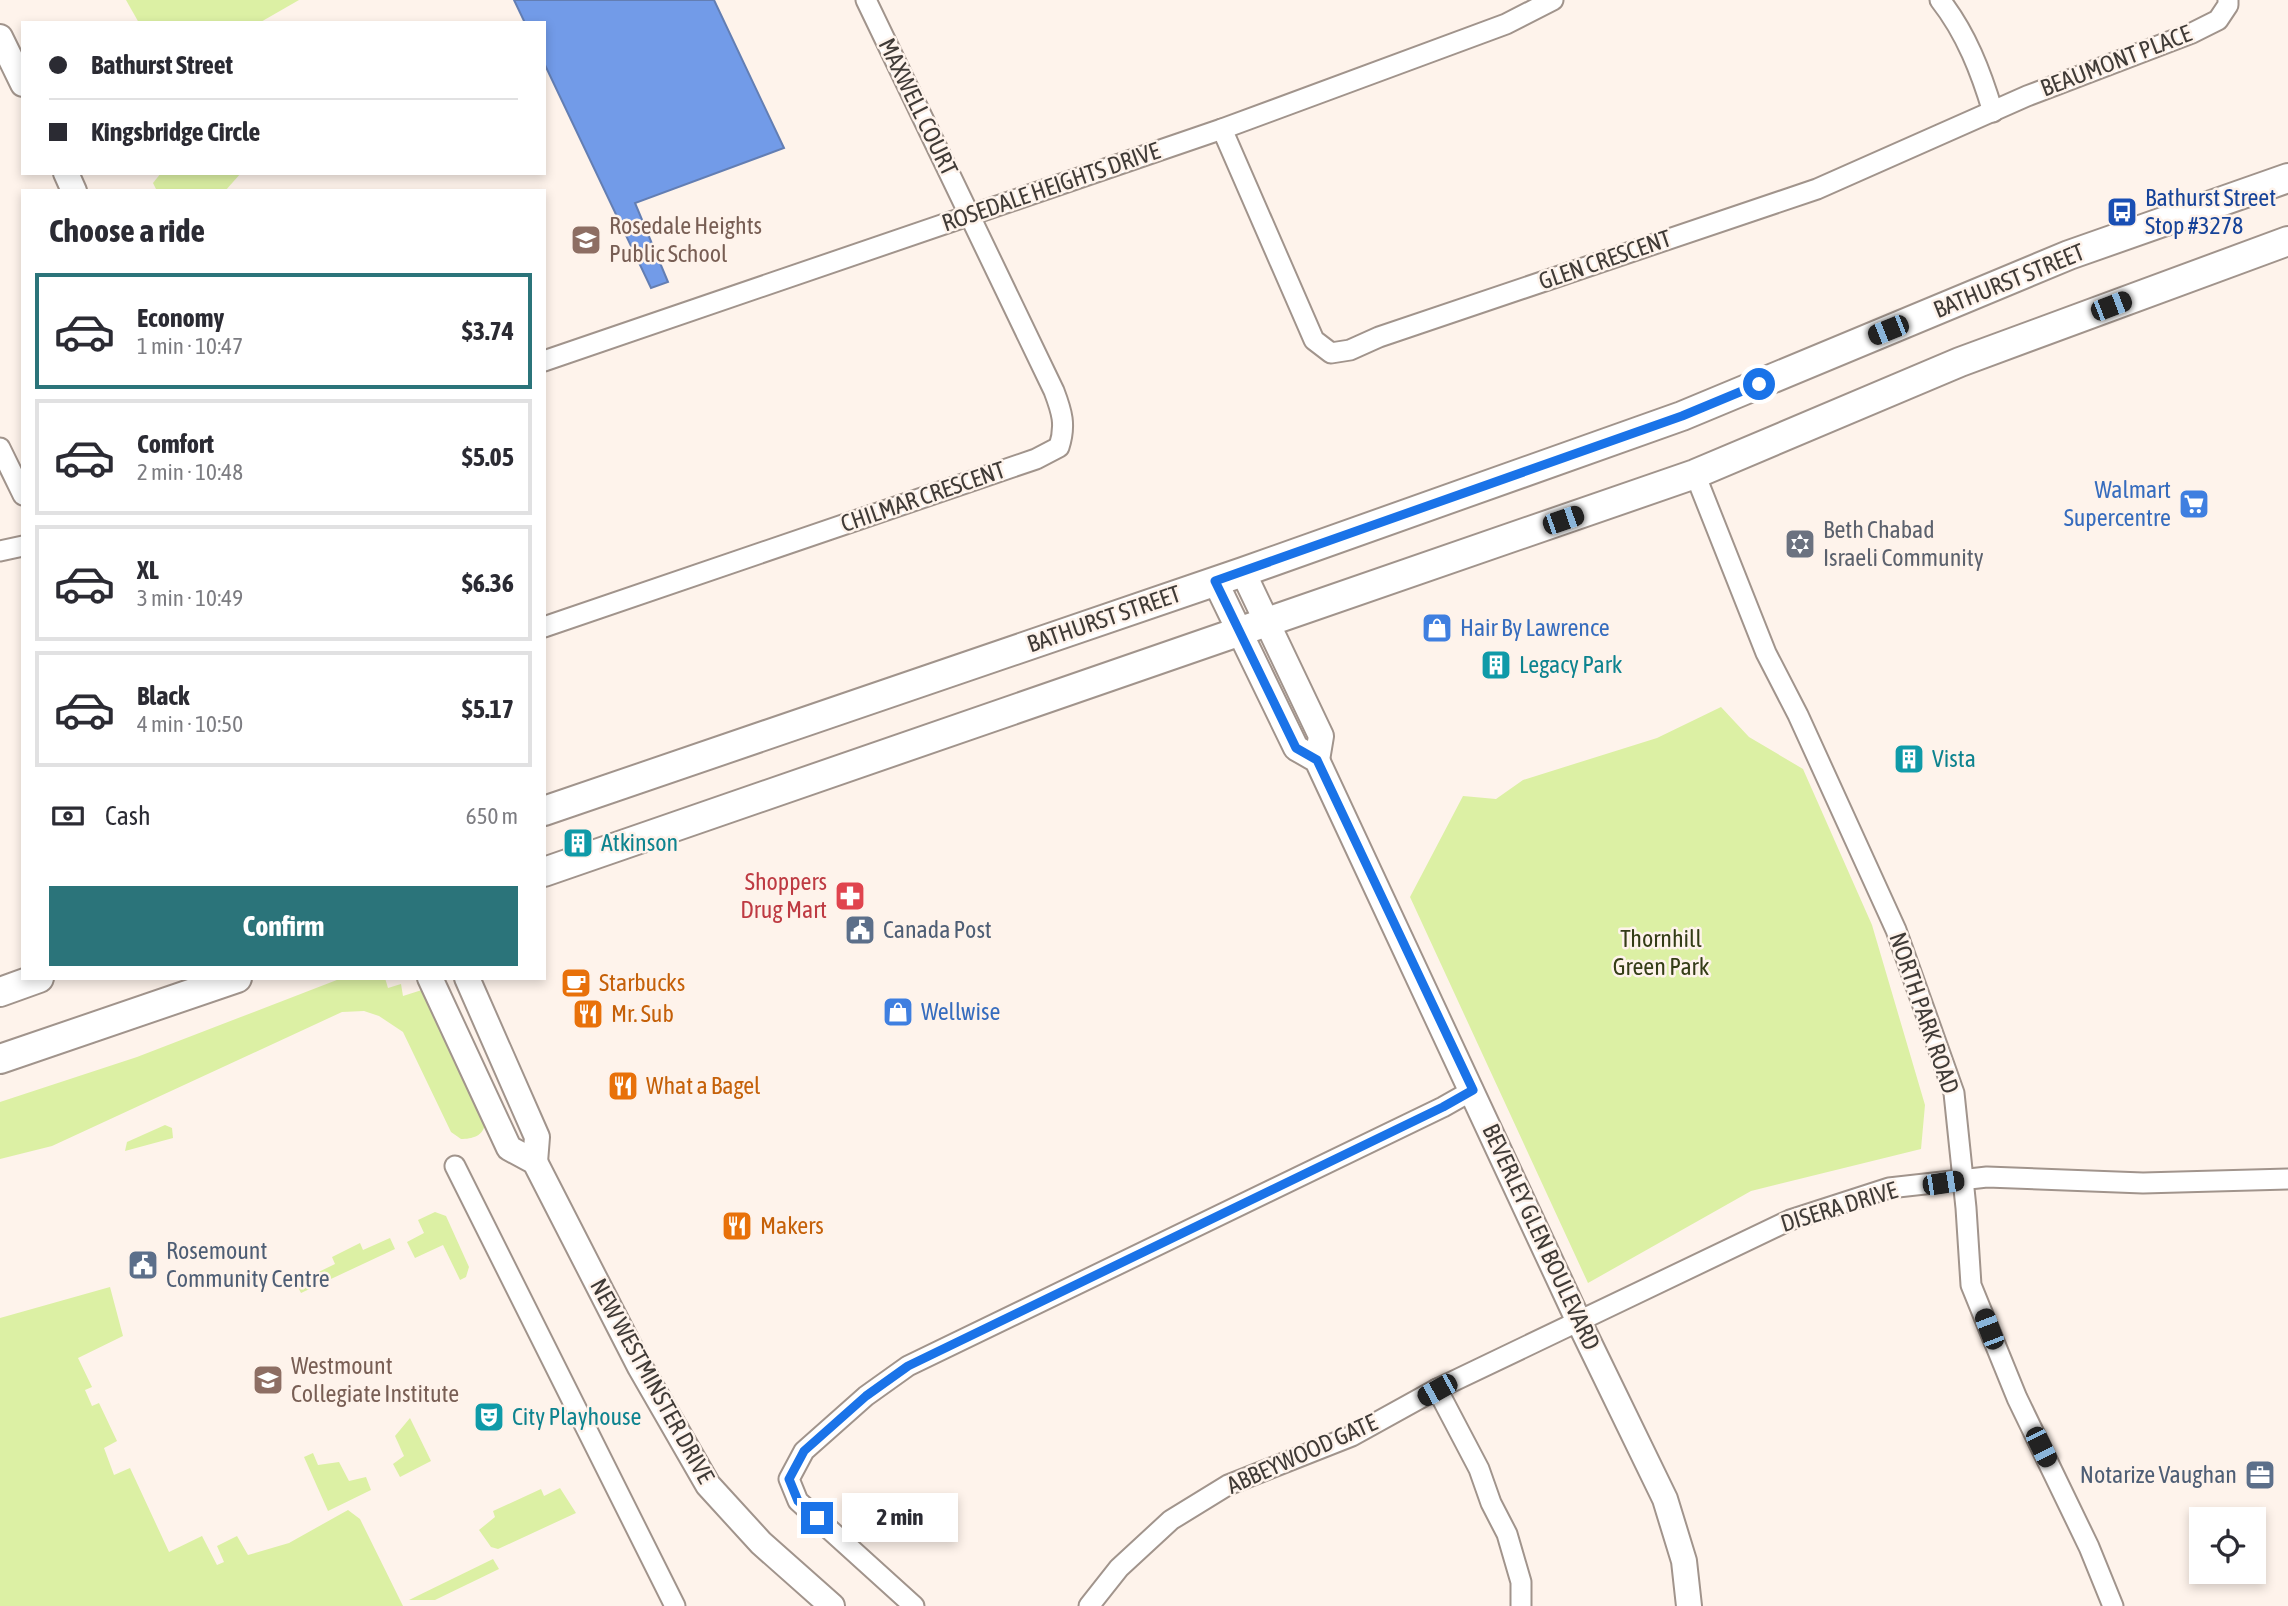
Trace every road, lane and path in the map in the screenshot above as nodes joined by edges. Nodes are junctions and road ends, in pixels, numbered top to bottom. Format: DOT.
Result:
graph roads {
  1 [pos="866,0"];
  2 [pos="1553,0"];
  3 [pos="1940,0"];
  4 [pos="2228,0"];
  5 [pos="0,37"];
  6 [pos="21,80"];
  7 [pos="1993,112"];
  8 [pos="1222,129"];
  9 [pos="2288,178"];
  10 [pos="970,214"];
  11 [pos="2288,241"];
  12 [pos="546,360"];
  13 [pos="0,448"];
  14 [pos="1695,474"];
  15 [pos="21,491"];
  16 [pos="21,546"];
  17 [pos="0,551"];
  18 [pos="1243,572"];
  19 [pos="1215,581"];
  20 [pos="1267,622"];
  21 [pos="546,626"];
  22 [pos="1238,631"];
  23 [pos="1317,760"];
  24 [pos="546,810"];
  25 [pos="546,871"];
  26 [pos="33,980"];
  27 [pos="231,980"];
  28 [pos="431,980"];
  29 [pos="468,980"];
  30 [pos="0,992"];
  31 [pos="0,1059"];
  32 [pos="1473,1090"];
  33 [pos="534,1162"];
  34 [pos="455,1166"];
  35 [pos="2288,1179"];
  36 [pos="1964,1180"];
  37 [pos="1579,1322"];
  38 [pos="1437,1390"];
  39 [pos="674,1606"];
  40 [pos="832,1606"];
  41 [pos="914,1606"];
  42 [pos="1089,1606"];
  43 [pos="1521,1606"];
  44 [pos="1689,1606"];
  45 [pos="2113,1606"];
  1 -- 10 [label="street, MAXWELL COURT"];
  2 -- 8 [label="street, ROSEDALE HEIGHTS DRIVE"];
  3 -- 7 [label="street"];
  4 -- 7 [label="street, BEAUMONT PLACE"];
  5 -- 6 [label="street"];
  7 -- 8 [label="street, GLEN CRESCENT"];
  8 -- 10 [label="street, ROSEDALE HEIGHTS DRIVE"];
  9 -- 18 [label="main road, BATHURST STREET"];
  10 -- 12 [label="street, ROSEDALE HEIGHTS DRIVE"];
  10 -- 21 [label="street, CHILMAR CRESCENT"];
  11 -- 14 [label="main road"];
  13 -- 15 [label="street"];
  14 -- 20 [label="main road"];
  14 -- 36 [label="street, NORTH PARK ROAD"];
  16 -- 17 [label="street"];
  18 -- 19 [label="main road, BATHURST STREET"];
  18 -- 20 [label="street, BEVERLEY GLEN BOULEVARD"];
  19 -- 22 [label="street, BEVERLEY GLEN BOULEVARD"];
  19 -- 24 [label="main road, BATHURST STREET"];
  20 -- 22 [label="main road"];
  20 -- 23 [label="street, BEVERLEY GLEN BOULEVARD"];
  22 -- 23 [label="street, BEVERLEY GLEN BOULEVARD"];
  22 -- 25 [label="main road"];
  23 -- 32 [label="street, BEVERLEY GLEN BOULEVARD"];
  26 -- 30 [label="main road"];
  27 -- 31 [label="main road"];
  28 -- 33 [label="street, NEW WESTMINSTER DRIVE"];
  29 -- 33 [label="street, NEW WESTMINSTER DRIVE"];
  32 -- 37 [label="street, BEVERLEY GLEN BOULEVARD"];
  32 -- 41 [label="street"];
  33 -- 40 [label="street, NEW WESTMINSTER DRIVE"];
  34 -- 39 [label="street"];
  35 -- 36 [label="street, DISERA DRIVE"];
  36 -- 37 [label="street, DISERA DRIVE"];
  36 -- 45 [label="street, NORTH PARK ROAD"];
  37 -- 38 [label="street, ABBEYWOOD GATE"];
  37 -- 44 [label="street, BEVERLEY GLEN BOULEVARD"];
  38 -- 42 [label="street, ABBEYWOOD GATE"];
  38 -- 43 [label="street"];
}
